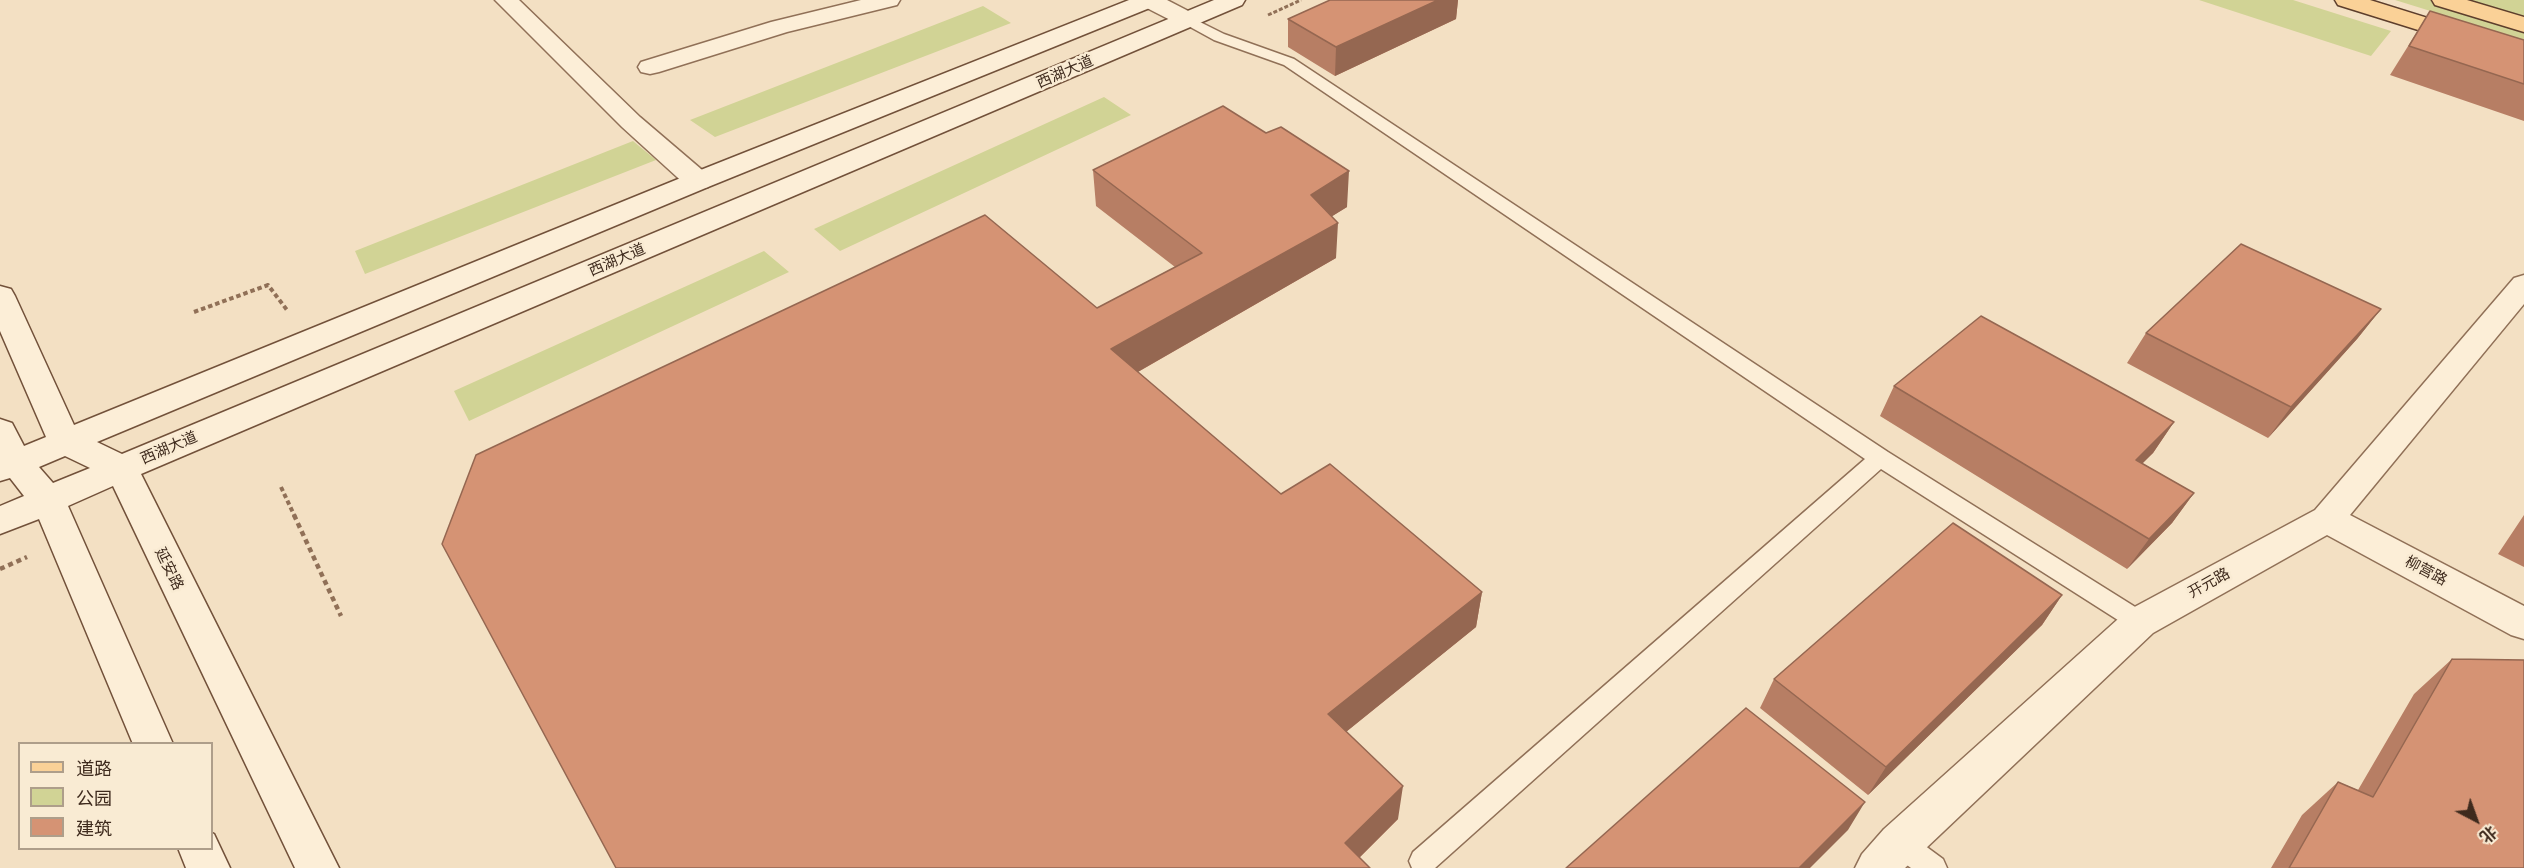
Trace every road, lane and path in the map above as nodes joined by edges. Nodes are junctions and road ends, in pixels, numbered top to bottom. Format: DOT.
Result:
graph roads {
  1 [pos="506,0"];
  2 [pos="889,0"];
  3 [pos="1149,0"];
  4 [pos="1234,0"];
  5 [pos="2346,0"];
  6 [pos="2443,0"];
  7 [pos="1188,20"];
  8 [pos="2524,24"];
  9 [pos="2524,56"];
  10 [pos="650,67"];
  11 [pos="698,182"];
  12 [pos="2524,285"];
  13 [pos="0,296"];
  14 [pos="194,312"];
  15 [pos="288,312"];
  16 [pos="0,431"];
  17 [pos="64,441"];
  18 [pos="1880,458"];
  19 [pos="8,465"];
  20 [pos="121,468"];
  21 [pos="281,487"];
  22 [pos="48,500"];
  23 [pos="2327,519"];
  24 [pos="0,521"];
  25 [pos="341,616"];
  26 [pos="2140,622"];
  27 [pos="2524,624"];
  28 [pos="152,742"];
  29 [pos="199,850"];
  30 [pos="1888,856"];
  31 [pos="1423,861"];
  32 [pos="208,868"];
  33 [pos="317,868"];
  34 [pos="1933,868"];
  1 -- 11 [label="main road"];
  2 -- 10 [label="main road"];
  3 -- 7 [label="main road"];
  3 -- 11 [label="main road"];
  4 -- 7 [label="main road, 西湖大道"];
  5 -- 9 [label="main road"];
  6 -- 8 [label="main road"];
  7 -- 18 [label="lane"];
  7 -- 20 [label="main road, 西湖大道"];
  11 -- 17 [label="main road"];
  12 -- 23 [label="main road, 开元路"];
  13 -- 17 [label="main road"];
  14 -- 15 [label="path"];
  16 -- 19 [label="main road"];
  17 -- 19 [label="main road"];
  17 -- 20 [label="main road"];
  18 -- 26 [label="lane"];
  18 -- 31 [label="lane"];
  19 -- 22 [label="main road"];
  20 -- 22 [label="main road, 西湖大道"];
  20 -- 33 [label="main road, 延安路"];
  21 -- 25 [label="path"];
  22 -- 24 [label="main road, 西湖大道"];
  22 -- 28 [label="main road"];
  23 -- 26 [label="main road, 开元路"];
  23 -- 27 [label="main road, 柳营路"];
  26 -- 30 [label="main road, 开元路"];
  29 -- 32 [label="main road"];
  30 -- 34 [label="lane"];
}
